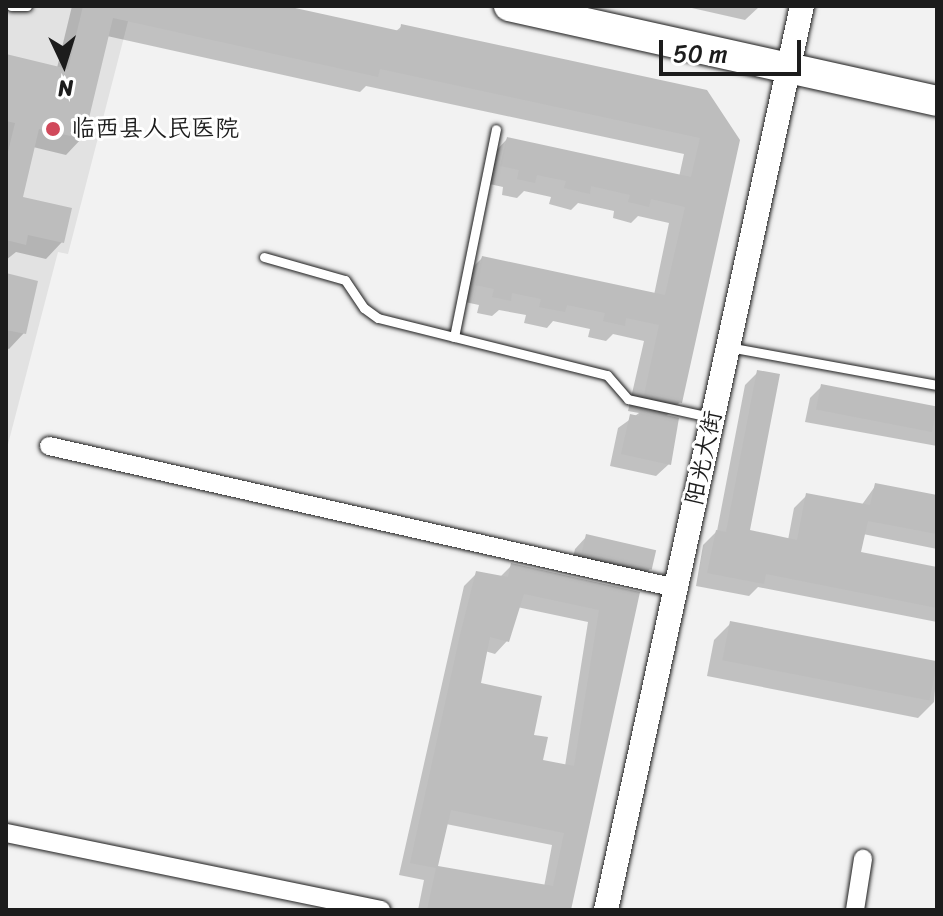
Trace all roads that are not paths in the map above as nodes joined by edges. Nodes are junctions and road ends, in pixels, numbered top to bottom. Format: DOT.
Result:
graph roads {
  1 [pos="11,6"];
  2 [pos="27,6"];
  3 [pos="509,6"];
  4 [pos="603,6"];
  5 [pos="802,6"];
  6 [pos="791,58"];
  7 [pos="937,80"];
  8 [pos="937,101"];
  9 [pos="496,129"];
  10 [pos="264,257"];
  11 [pos="454,337"];
  12 [pos="728,347"];
  13 [pos="937,385"];
  14 [pos="713,417"];
  15 [pos="49,446"];
  16 [pos="676,588"];
  17 [pos="6,833"];
  18 [pos="863,859"];
  19 [pos="381,910"];
  20 [pos="606,910"];
  21 [pos="855,910"];
  1 -- 2 [label="lane"];
  3 -- 6 [label="highway"];
  4 -- 6 [label="highway"];
  5 -- 6 [label="street, 阳光大街"];
  6 -- 7 [label="highway"];
  6 -- 8 [label="highway"];
  6 -- 12 [label="street, 阳光大街"];
  9 -- 11 [label="lane"];
  10 -- 11 [label="lane"];
  11 -- 14 [label="lane"];
  12 -- 13 [label="lane"];
  12 -- 14 [label="street, 阳光大街"];
  14 -- 16 [label="street, 阳光大街"];
  15 -- 16 [label="street"];
  16 -- 20 [label="street, 阳光大街"];
  17 -- 19 [label="street"];
  18 -- 21 [label="street"];
}
